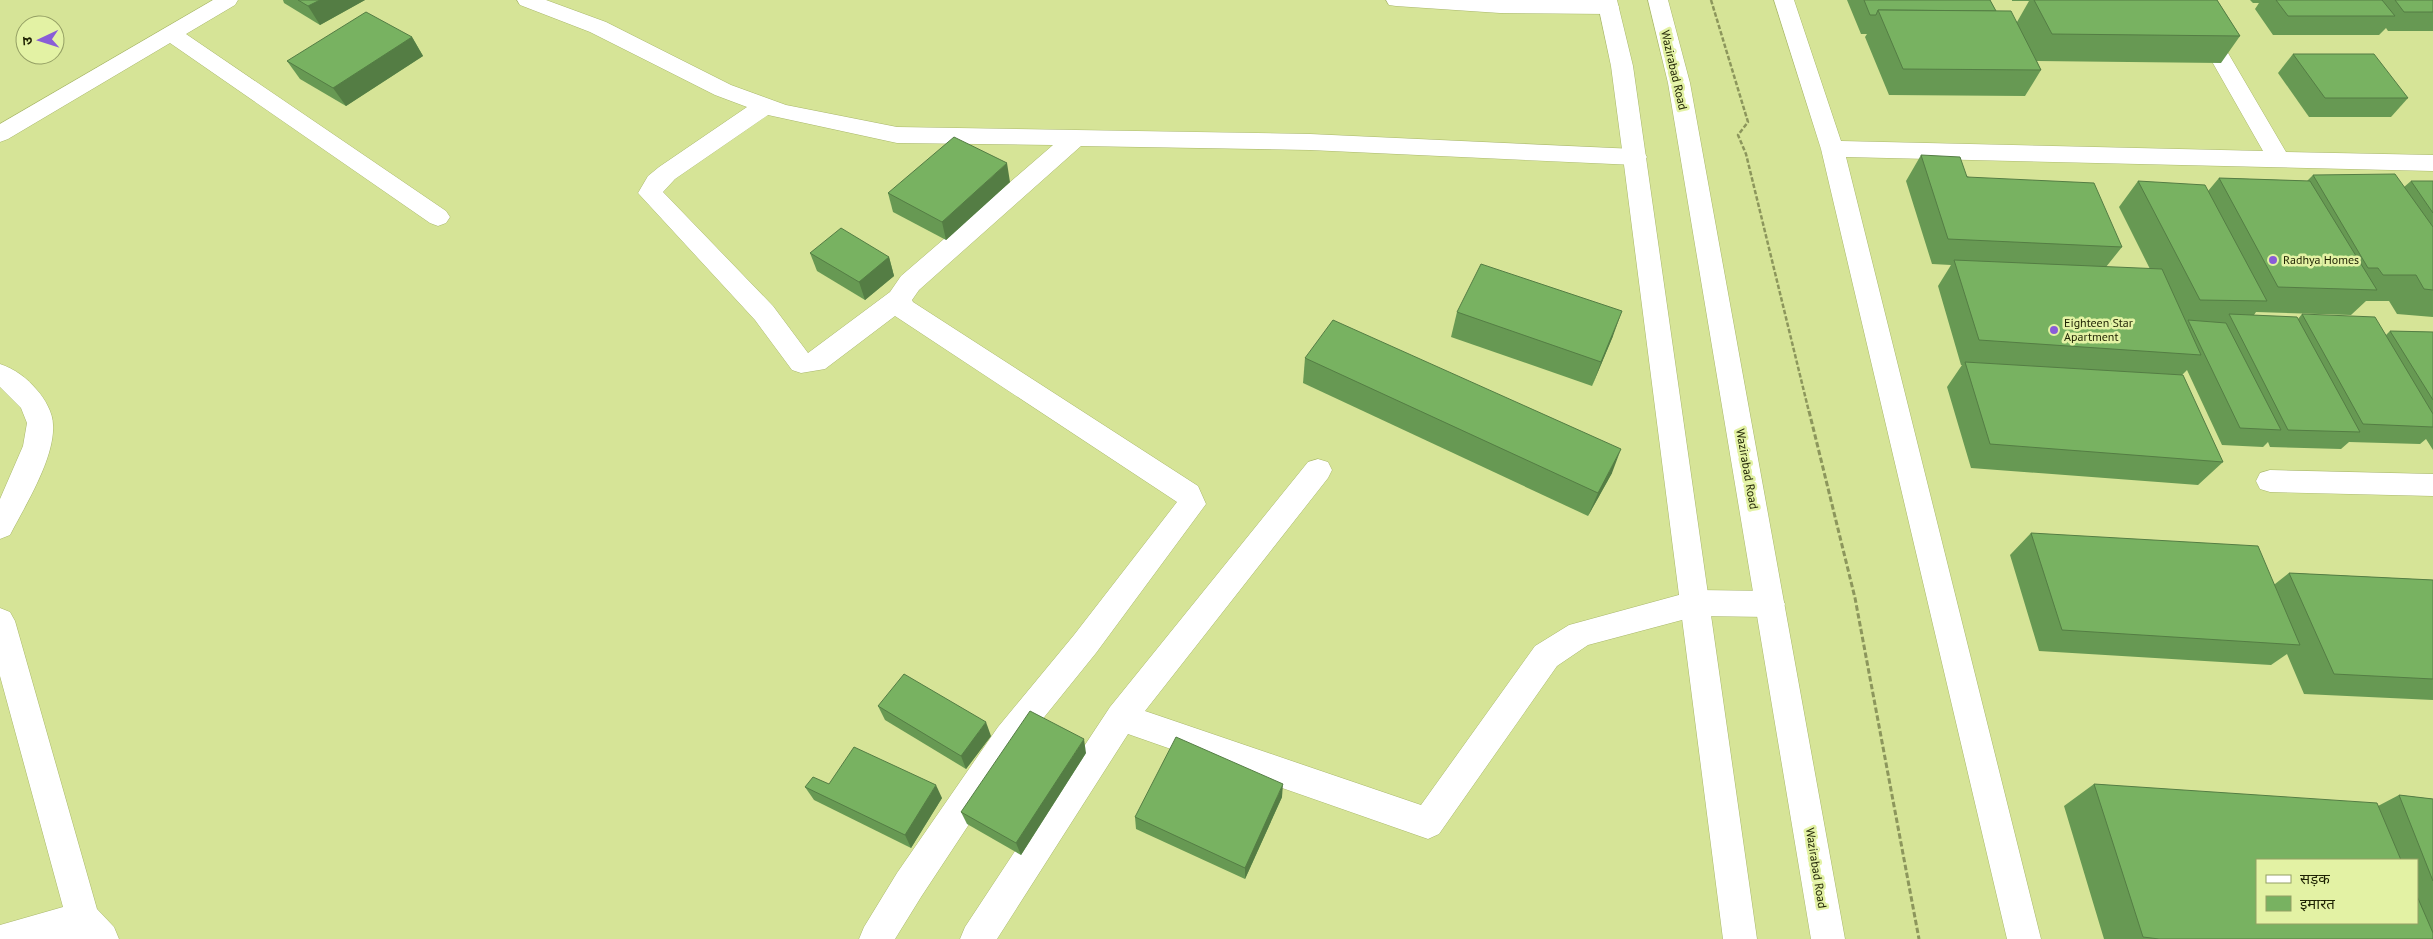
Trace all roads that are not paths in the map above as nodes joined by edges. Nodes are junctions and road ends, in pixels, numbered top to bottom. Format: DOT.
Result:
graph roads {
  1 [pos="228,0"];
  2 [pos="527,0"];
  3 [pos="1396,0"];
  4 [pos="1658,0"];
  5 [pos="1784,0"];
  6 [pos="2187,0"];
  7 [pos="1608,4"];
  8 [pos="171,34"];
  9 [pos="765,106"];
  10 [pos="0,134"];
  11 [pos="1075,139"];
  12 [pos="1832,149"];
  13 [pos="1635,157"];
  14 [pos="2280,161"];
  15 [pos="2433,163"];
  16 [pos="438,216"];
  17 [pos="899,299"];
  18 [pos="0,374"];
  19 [pos="1318,470"];
  20 [pos="2270,481"];
  21 [pos="2433,485"];
  22 [pos="0,527"];
  23 [pos="1696,603"];
  24 [pos="1770,604"];
  25 [pos="0,621"];
  26 [pos="1121,717"];
  27 [pos="92,929"];
  28 [pos="8,939"];
  29 [pos="876,939"];
  30 [pos="978,939"];
  31 [pos="1740,939"];
  32 [pos="1828,939"];
  33 [pos="2024,939"];
  1 -- 8 [label="main road"];
  2 -- 9 [label="main road"];
  3 -- 7 [label="main road"];
  4 -- 24 [label="main road, Wazirabad Road"];
  5 -- 12 [label="main road"];
  6 -- 14 [label="main road"];
  7 -- 13 [label="main road"];
  8 -- 10 [label="main road"];
  8 -- 16 [label="main road"];
  9 -- 11 [label="main road"];
  9 -- 17 [label="main road"];
  11 -- 13 [label="main road"];
  11 -- 17 [label="main road"];
  12 -- 14 [label="main road"];
  12 -- 33 [label="main road"];
  13 -- 23 [label="main road"];
  14 -- 15 [label="main road"];
  17 -- 29 [label="main road"];
  18 -- 22 [label="main road"];
  19 -- 26 [label="main road"];
  20 -- 21 [label="main road"];
  23 -- 24 [label="main road"];
  23 -- 26 [label="main road"];
  23 -- 31 [label="main road"];
  24 -- 32 [label="main road, Wazirabad Road"];
  25 -- 27 [label="main road"];
  26 -- 30 [label="main road"];
  27 -- 28 [label="main road"];
}
